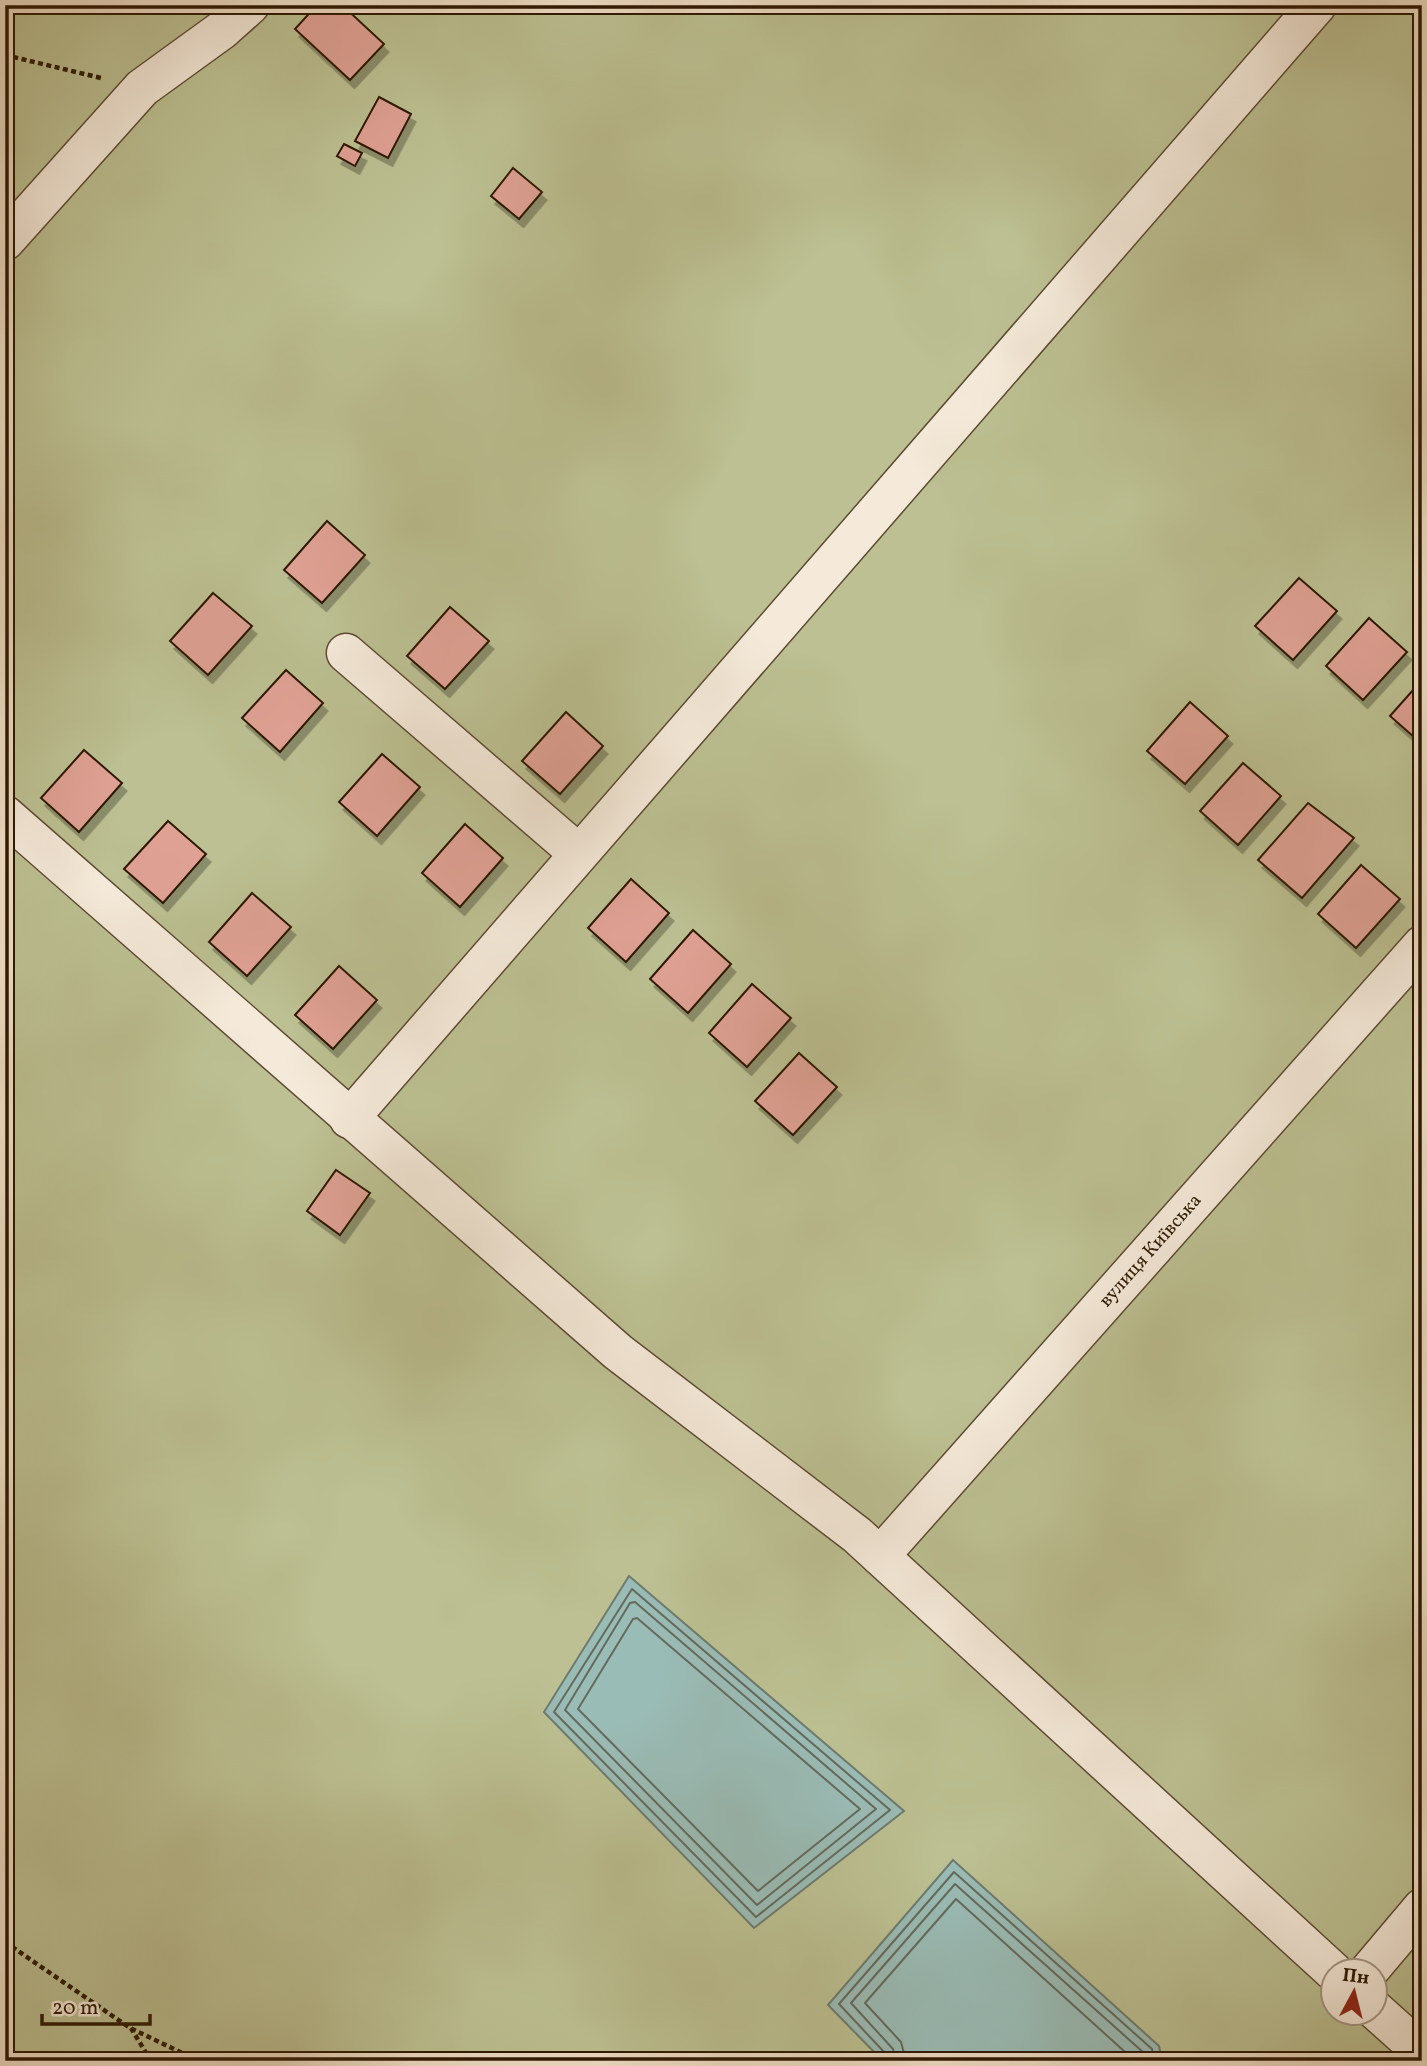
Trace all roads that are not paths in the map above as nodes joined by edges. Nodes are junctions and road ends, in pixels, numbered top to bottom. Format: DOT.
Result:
graph roads {
  1 [pos="250,5"];
  2 [pos="1317,5"];
  3 [pos="5,241"];
  4 [pos="346,653"];
  5 [pos="5,815"];
  6 [pos="578,853"];
  7 [pos="1422,945"];
  8 [pos="348,1119"];
  9 [pos="880,1556"];
  10 [pos="1422,1908"];
  11 [pos="1319,1958"];
  12 [pos="1380,1958"];
  13 [pos="1388,2022"];
  14 [pos="1422,2052"];
  1 -- 3 [label="street"];
  2 -- 6 [label="street"];
  4 -- 6 [label="street"];
  5 -- 8 [label="street"];
  6 -- 8 [label="street"];
  7 -- 9 [label="street, вулиця Київська"];
  8 -- 9 [label="street"];
  9 -- 11 [label="street"];
  10 -- 12 [label="street"];
  13 -- 14 [label="street"];
}
